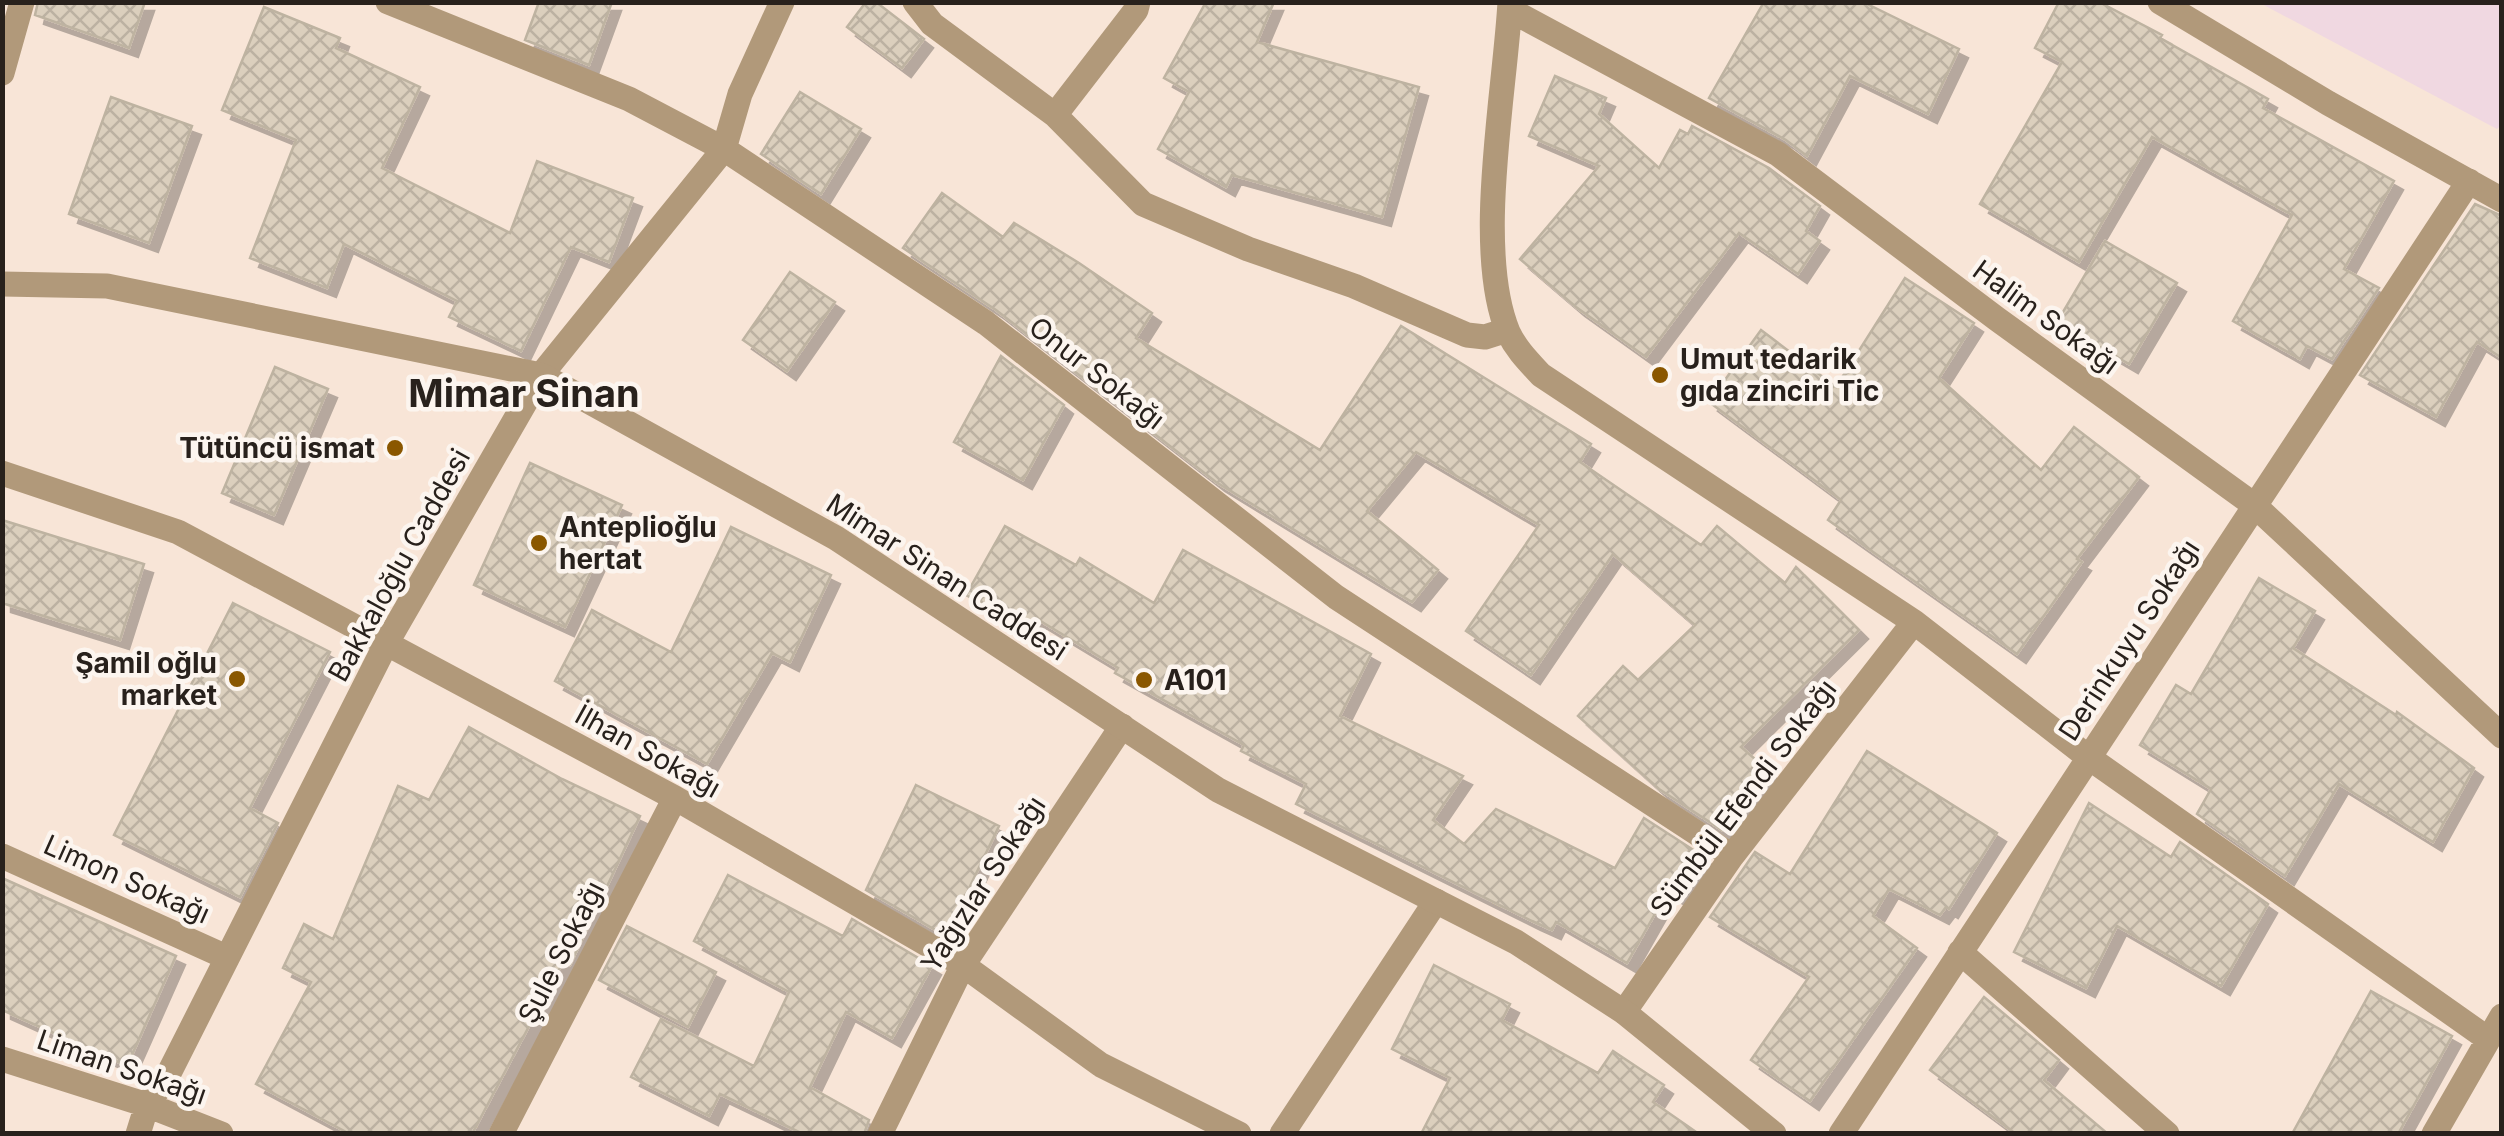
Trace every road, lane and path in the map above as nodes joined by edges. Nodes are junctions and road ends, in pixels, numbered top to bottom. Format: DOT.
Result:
graph roads {
  1 [pos="22,2"];
  2 [pos="388,2"];
  3 [pos="782,2"];
  4 [pos="915,2"];
  5 [pos="1138,2"];
  6 [pos="2160,2"];
  7 [pos="1510,6"];
  8 [pos="2,73"];
  9 [pos="1056,115"];
  10 [pos="724,149"];
  11 [pos="2470,181"];
  12 [pos="2502,200"];
  13 [pos="2,284"];
  14 [pos="1508,330"];
  15 [pos="541,375"];
  16 [pos="2,472"];
  17 [pos="2254,505"];
  18 [pos="1914,622"];
  19 [pos="386,644"];
  20 [pos="1122,726"];
  21 [pos="2502,736"];
  22 [pos="2088,757"];
  23 [pos="675,798"];
  24 [pos="2,856"];
  25 [pos="1732,856"];
  26 [pos="1436,901"];
  27 [pos="1960,952"];
  28 [pos="226,958"];
  29 [pos="962,964"];
  30 [pos="1624,1012"];
  31 [pos="2502,1016"];
  32 [pos="2488,1038"];
  33 [pos="2,1058"];
  34 [pos="147,1105"];
  35 [pos="138,1134"];
  36 [pos="221,1134"];
  37 [pos="501,1134"];
  38 [pos="880,1134"];
  39 [pos="1238,1134"];
  40 [pos="1282,1134"];
  41 [pos="1774,1134"];
  42 [pos="1840,1134"];
  43 [pos="2166,1134"];
  44 [pos="2434,1134"];
  1 -- 8 [label="street"];
  2 -- 10 [label="street, Onur Sokağı"];
  3 -- 10 [label="street, Bakkaloğlu Caddesi"];
  4 -- 9 [label="street"];
  5 -- 9 [label="street"];
  6 -- 11 [label="street"];
  7 -- 14 [label="street"];
  7 -- 17 [label="street, Halim Sokağı"];
  9 -- 14 [label="street"];
  10 -- 15 [label="street, Bakkaloğlu Caddesi"];
  10 -- 25 [label="street, Onur Sokağı"];
  11 -- 12 [label="street"];
  11 -- 17 [label="street, Derinkuyu Sokağı"];
  13 -- 15 [label="street, Mimar Sinan Caddesi"];
  14 -- 18 [label="street"];
  15 -- 19 [label="street, Bakkaloğlu Caddesi"];
  15 -- 20 [label="street, Mimar Sinan Caddesi"];
  16 -- 19 [label="street, İlhan Sokağı"];
  17 -- 21 [label="street, Halim Sokağı"];
  17 -- 22 [label="street, Derinkuyu Sokağı"];
  18 -- 22 [label="street"];
  18 -- 25 [label="street, Sümbül Efendi Sokağı"];
  19 -- 23 [label="street, İlhan Sokağı"];
  19 -- 28 [label="street, Bakkaloğlu Caddesi"];
  20 -- 26 [label="street, Mimar Sinan Caddesi"];
  20 -- 29 [label="street, Yağızlar Sokağı"];
  22 -- 27 [label="street, Derinkuyu Sokağı"];
  22 -- 32 [label="street"];
  23 -- 29 [label="street, İlhan Sokağı"];
  23 -- 37 [label="street, Şule Sokağı"];
  24 -- 28 [label="street, Limon Sokağı"];
  25 -- 30 [label="street, Sümbül Efendi Sokağı"];
  26 -- 30 [label="street, Mimar Sinan Caddesi"];
  26 -- 40 [label="street"];
  27 -- 42 [label="street, Derinkuyu Sokağı"];
  27 -- 43 [label="street"];
  28 -- 34 [label="street, Bakkaloğlu Caddesi"];
  29 -- 38 [label="street, Yağızlar Sokağı"];
  29 -- 39 [label="street, İlhan Sokağı"];
  30 -- 41 [label="street, Mimar Sinan Caddesi"];
  31 -- 32 [label="street"];
  32 -- 44 [label="street"];
  33 -- 34 [label="street, Liman Sokağı"];
  34 -- 35 [label="street, Bakkaloğlu Caddesi"];
  34 -- 36 [label="street, Liman Sokağı"];
}
